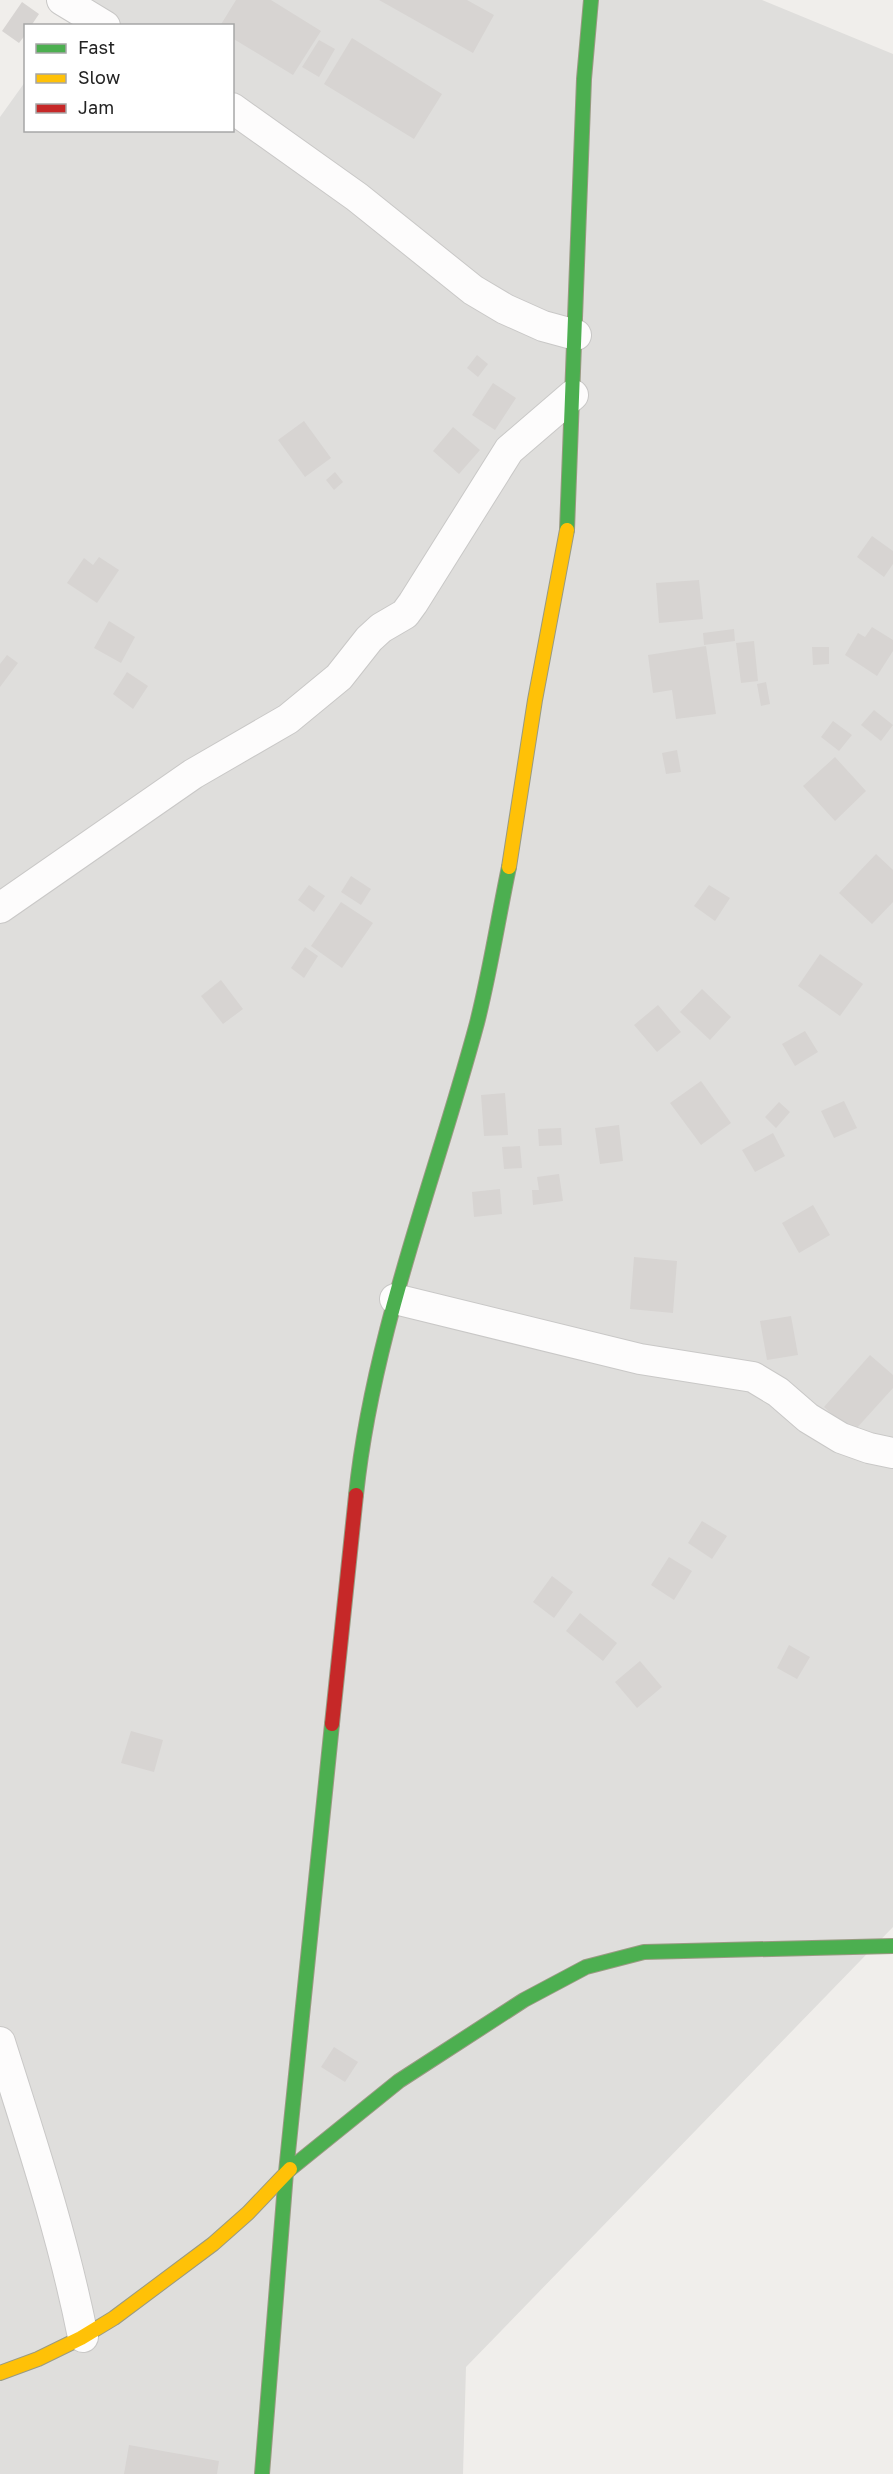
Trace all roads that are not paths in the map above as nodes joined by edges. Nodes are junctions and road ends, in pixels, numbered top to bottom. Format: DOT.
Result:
graph roads {
  1 [pos="62,0"];
  2 [pos="591,0"];
  3 [pos="102,24"];
  4 [pos="234,109"];
  5 [pos="576,335"];
  6 [pos="573,395"];
  7 [pos="0,908"];
  8 [pos="395,1299"];
  9 [pos="893,1453"];
  10 [pos="893,1946"];
  11 [pos="0,2042"];
  12 [pos="286,2172"];
  13 [pos="82,2337"];
  14 [pos="0,2373"];
  15 [pos="262,2474"];
  1 -- 3 [label="street"];
  2 -- 5 [label="street"];
  4 -- 5 [label="street"];
  5 -- 6 [label="street"];
  6 -- 7 [label="street"];
  6 -- 8 [label="street"];
  8 -- 9 [label="street"];
  8 -- 12 [label="street"];
  10 -- 12 [label="street"];
  11 -- 13 [label="street"];
  12 -- 13 [label="street"];
  12 -- 15 [label="street"];
  13 -- 14 [label="street"];
}
